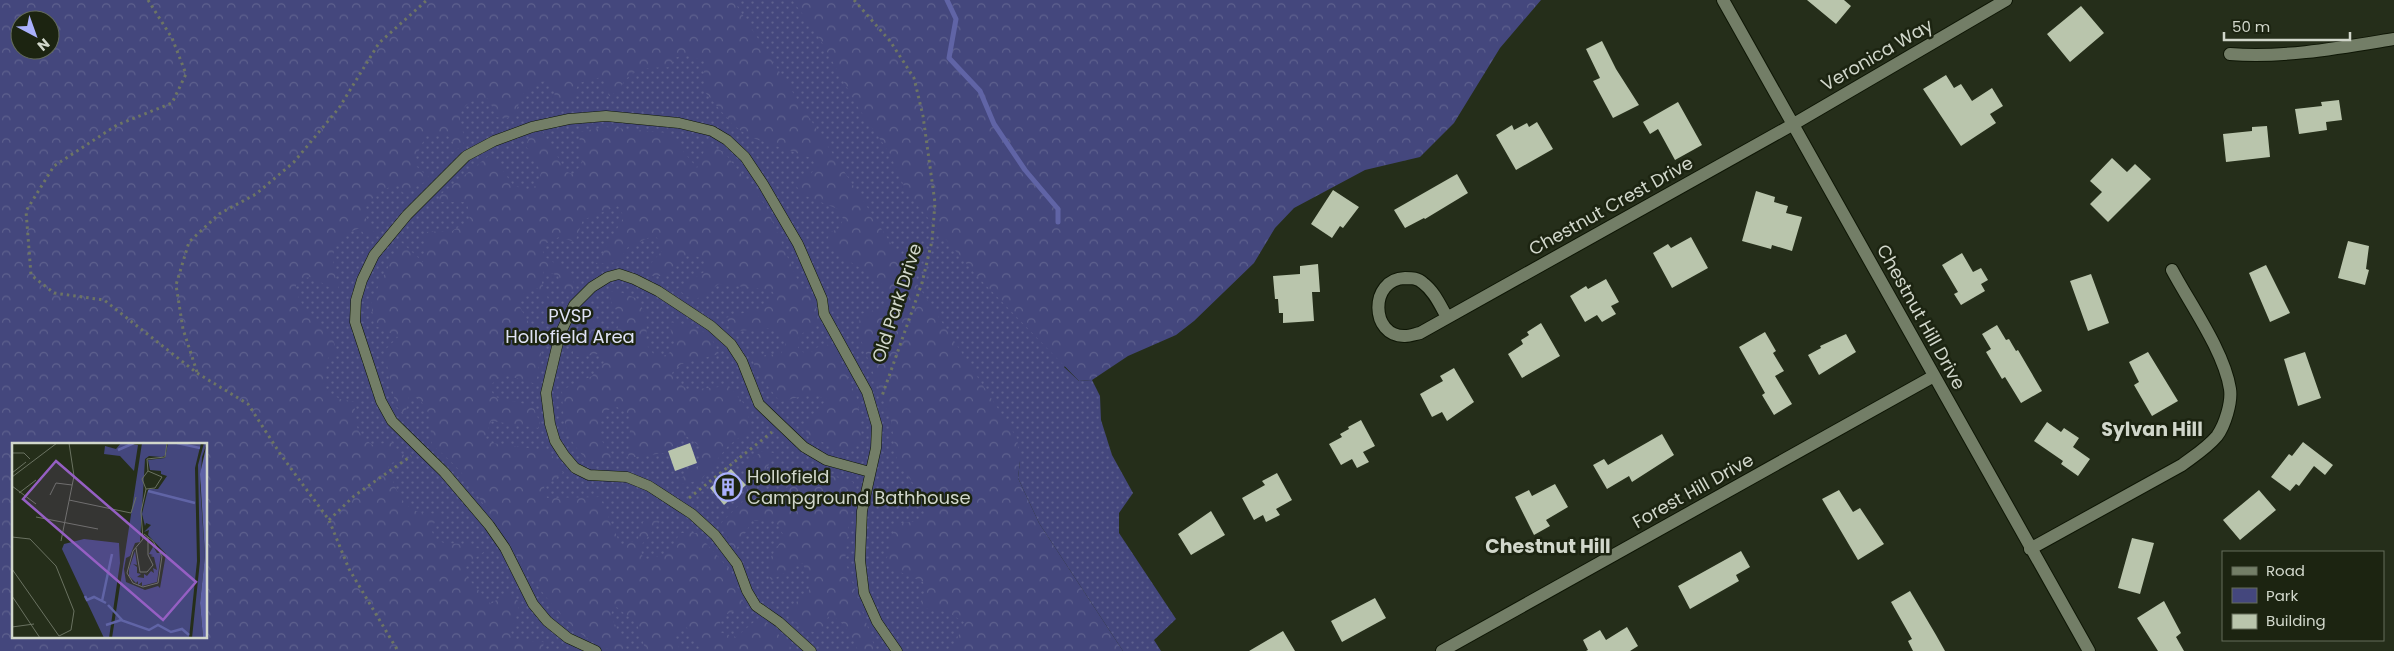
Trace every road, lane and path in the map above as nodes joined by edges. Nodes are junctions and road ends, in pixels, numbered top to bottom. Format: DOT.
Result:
graph roads {
  1 [pos="148,0"];
  2 [pos="426,0"];
  3 [pos="854,0"];
  4 [pos="1723,0"];
  5 [pos="2006,0"];
  6 [pos="2394,39"];
  7 [pos="2230,54"];
  8 [pos="1792,125"];
  9 [pos="2172,270"];
  10 [pos="1447,317"];
  11 [pos="197,373"];
  12 [pos="1934,376"];
  13 [pos="882,398"];
  14 [pos="781,426"];
  15 [pos="422,449"];
  16 [pos="870,472"];
  17 [pos="678,506"];
  18 [pos="329,520"];
  19 [pos="2030,549"];
  20 [pos="398,651"];
  21 [pos="596,651"];
  22 [pos="811,651"];
  23 [pos="897,651"];
  24 [pos="1442,651"];
  25 [pos="2088,651"];
  1 -- 11 [label="path"];
  2 -- 11 [label="path"];
  3 -- 13 [label="path, Old Park Drive"];
  4 -- 8 [label="street, Chestnut Hill Drive"];
  5 -- 8 [label="street, Veronica Way"];
  6 -- 7 [label="street"];
  8 -- 10 [label="street, Chestnut Crest Drive"];
  8 -- 12 [label="street, Chestnut Hill Drive"];
  9 -- 19 [label="street"];
  10 -- 10 [label="street, Chestnut Crest Drive"];
  11 -- 18 [label="path"];
  12 -- 19 [label="street, Chestnut Hill Drive"];
  12 -- 24 [label="street, Forest Hill Drive"];
  14 -- 16 [label="lane"];
  14 -- 17 [label="path"];
  14 -- 17 [label="lane"];
  15 -- 16 [label="lane"];
  15 -- 18 [label="path"];
  15 -- 21 [label="lane"];
  16 -- 23 [label="lane"];
  17 -- 22 [label="lane"];
  18 -- 20 [label="path"];
  19 -- 25 [label="street, Chestnut Hill Drive"];
}
